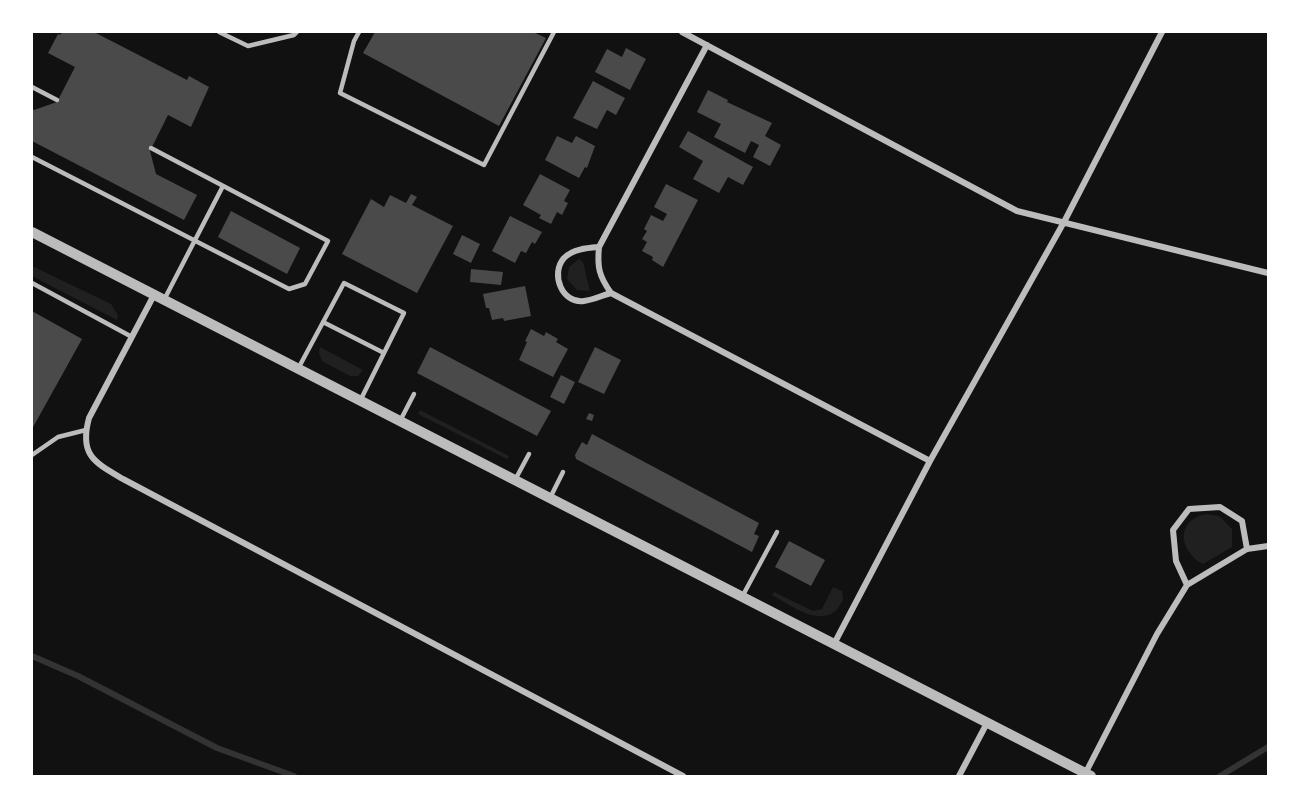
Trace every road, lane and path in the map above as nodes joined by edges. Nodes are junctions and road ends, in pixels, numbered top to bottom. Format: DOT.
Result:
graph roads {
  1 [pos="219,32"];
  2 [pos="297,32"];
  3 [pos="359,32"];
  4 [pos="554,32"];
  5 [pos="682,32"];
  6 [pos="1162,32"];
  7 [pos="707,45"];
  8 [pos="32,87"];
  9 [pos="57,100"];
  10 [pos="151,148"];
  11 [pos="32,158"];
  12 [pos="223,186"];
  13 [pos="1064,222"];
  14 [pos="32,232"];
  15 [pos="194,241"];
  16 [pos="599,247"];
  17 [pos="1269,273"];
  18 [pos="32,283"];
  19 [pos="611,292"];
  20 [pos="159,298"];
  21 [pos="323,322"];
  22 [pos="132,337"];
  23 [pos="384,354"];
  24 [pos="298,369"];
  25 [pos="414,394"];
  26 [pos="360,400"];
  27 [pos="400,421"];
  28 [pos="86,430"];
  29 [pos="529,454"];
  30 [pos="32,455"];
  31 [pos="930,461"];
  32 [pos="563,472"];
  33 [pos="515,480"];
  34 [pos="550,498"];
  35 [pos="777,532"];
  36 [pos="1269,546"];
  37 [pos="1247,549"];
  38 [pos="1187,585"];
  39 [pos="742,597"];
  40 [pos="834,644"];
  41 [pos="987,723"];
  42 [pos="1088,775"];
  43 [pos="683,777"];
  44 [pos="959,777"];
  1 -- 2 [label="lane"];
  3 -- 4 [label="lane"];
  5 -- 7 [label="street"];
  6 -- 13 [label="street"];
  7 -- 13 [label="street"];
  7 -- 16 [label="street"];
  8 -- 9 [label="lane"];
  10 -- 12 [label="lane"];
  11 -- 15 [label="lane"];
  12 -- 15 [label="lane"];
  12 -- 15 [label="lane"];
  13 -- 17 [label="street"];
  13 -- 31 [label="street"];
  14 -- 20 [label="street"];
  15 -- 20 [label="lane"];
  16 -- 19 [label="street"];
  16 -- 19 [label="street"];
  18 -- 22 [label="lane"];
  19 -- 31 [label="street"];
  20 -- 22 [label="street"];
  20 -- 24 [label="street"];
  21 -- 23 [label="lane"];
  21 -- 23 [label="lane"];
  21 -- 24 [label="lane"];
  22 -- 28 [label="street"];
  23 -- 26 [label="lane"];
  24 -- 26 [label="street"];
  25 -- 27 [label="lane"];
  26 -- 27 [label="street"];
  27 -- 33 [label="street"];
  28 -- 30 [label="lane"];
  28 -- 43 [label="street"];
  29 -- 33 [label="lane"];
  31 -- 40 [label="street"];
  32 -- 34 [label="lane"];
  33 -- 34 [label="street"];
  34 -- 39 [label="street"];
  35 -- 39 [label="lane"];
  36 -- 37 [label="street"];
  37 -- 38 [label="street"];
  37 -- 38 [label="street"];
  38 -- 42 [label="street"];
  39 -- 40 [label="street"];
  40 -- 41 [label="street"];
  41 -- 42 [label="street"];
  41 -- 44 [label="street"];
}
